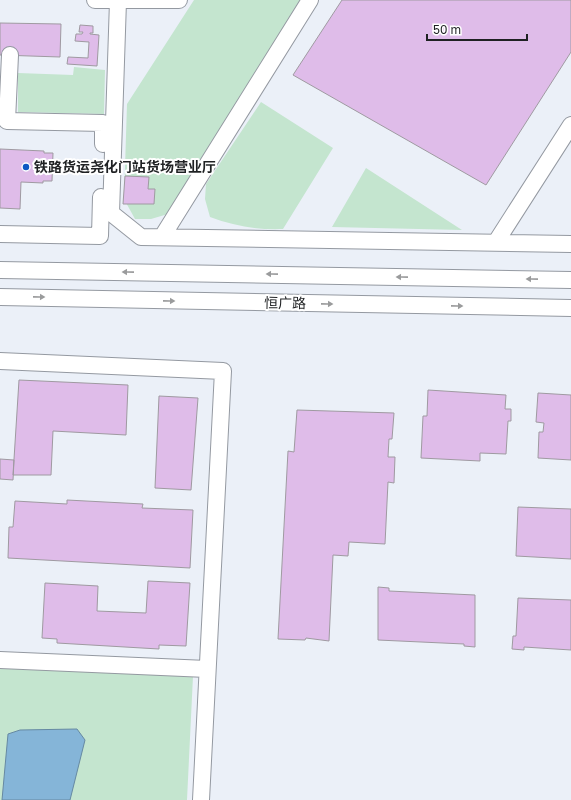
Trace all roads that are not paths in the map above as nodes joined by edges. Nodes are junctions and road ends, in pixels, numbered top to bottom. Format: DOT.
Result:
graph roads {
  1 [pos="95,0"];
  2 [pos="179,0"];
  3 [pos="310,0"];
  4 [pos="118,1"];
  5 [pos="10,55"];
  6 [pos="571,126"];
  7 [pos="0,234"];
  8 [pos="162,237"];
  9 [pos="496,242"];
  10 [pos="571,244"];
  11 [pos="0,270"];
  12 [pos="571,280"];
  13 [pos="0,296"];
  14 [pos="571,308"];
  15 [pos="0,361"];
  16 [pos="0,660"];
  17 [pos="207,669"];
  18 [pos="201,800"];
  1 -- 4 [label="street"];
  2 -- 4 [label="street"];
  3 -- 8 [label="street"];
  4 -- 8 [label="street"];
  5 -- 7 [label="street"];
  6 -- 9 [label="street"];
  8 -- 9 [label="street"];
  9 -- 10 [label="street"];
  12 -- 11 [label="street, 恒广路, one-way"];
  13 -- 14 [label="street, 恒广路, one-way"];
  15 -- 17 [label="street"];
  16 -- 17 [label="street"];
  17 -- 18 [label="street"];
}
